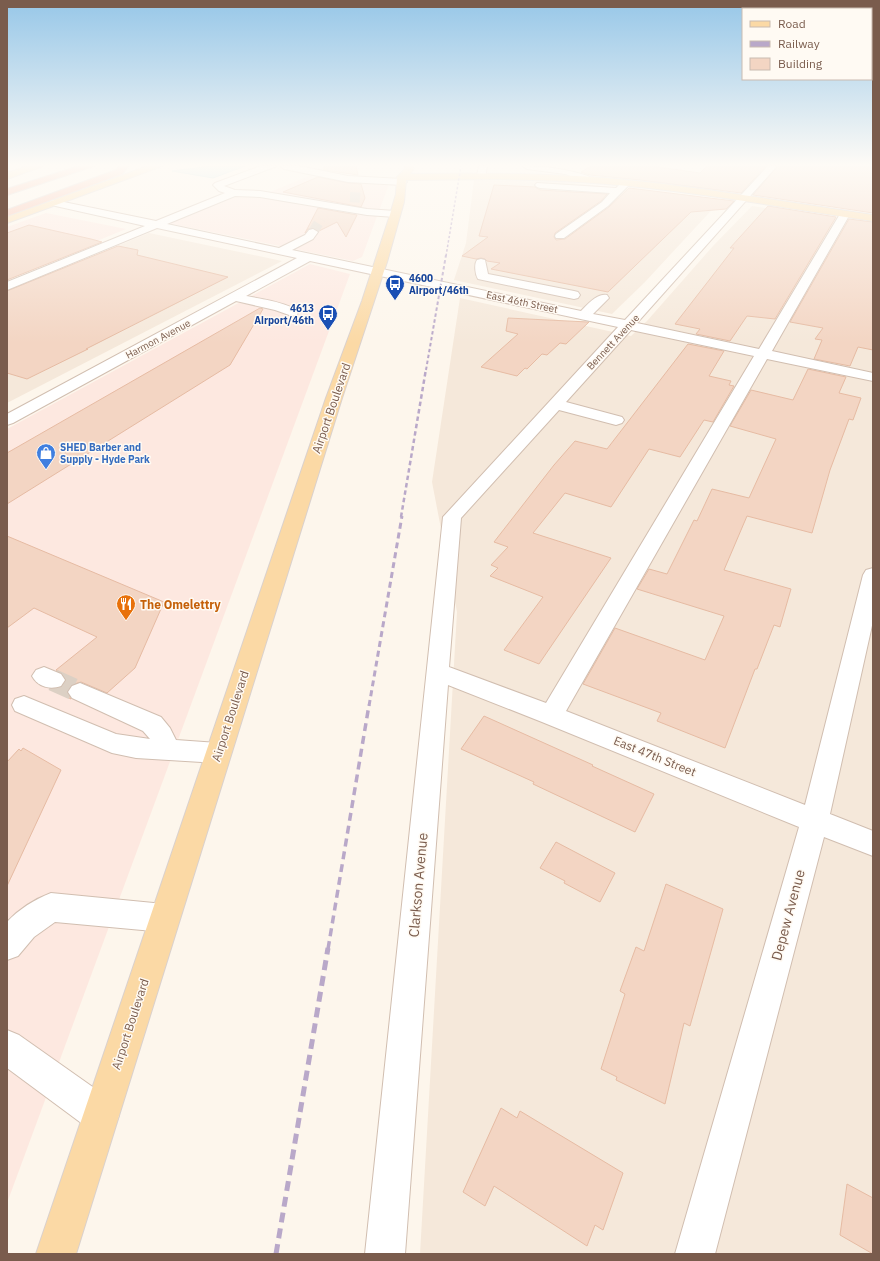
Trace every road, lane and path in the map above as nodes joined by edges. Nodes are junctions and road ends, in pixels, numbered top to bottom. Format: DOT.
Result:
graph roads {
  1 [pos="156,225"];
  2 [pos="392,225"];
  3 [pos="576,225"];
  4 [pos="719,225"];
  5 [pos="839,225"];
  6 [pos="313,232"];
  7 [pos="560,236"];
  8 [pos="281,251"];
  9 [pos="308,257"];
  10 [pos="481,262"];
  11 [pos="378,271"];
  12 [pos="7,286"];
  13 [pos="543,288"];
  14 [pos="574,295"];
  15 [pos="235,297"];
  16 [pos="602,298"];
  17 [pos="524,303"];
  18 [pos="292,312"];
  19 [pos="584,315"];
  20 [pos="628,325"];
  21 [pos="762,353"];
  22 [pos="873,377"];
  23 [pos="555,404"];
  24 [pos="7,420"];
  25 [pos="616,420"];
  26 [pos="452,517"];
  27 [pos="873,575"];
  28 [pos="436,672"];
  29 [pos="80,692"];
  30 [pos="24,705"];
  31 [pos="551,715"];
  32 [pos="166,750"];
  33 [pos="218,753"];
  34 [pos="815,820"];
  35 [pos="873,844"];
  36 [pos="164,918"];
  37 [pos="7,945"];
  38 [pos="7,1048"];
  39 [pos="101,1115"];
  40 [pos="56,1254"];
  41 [pos="385,1254"];
  42 [pos="695,1254"];
  1 -- 8 [label="street, East 46th Street"];
  1 -- 12 [label="street"];
  2 -- 11 [label="main road, Airport Boulevard"];
  3 -- 7 [label="street"];
  4 -- 20 [label="street, Bennett Avenue"];
  5 -- 21 [label="street"];
  6 -- 8 [label="street"];
  8 -- 9 [label="street, East 46th Street"];
  9 -- 11 [label="street, East 46th Street"];
  9 -- 15 [label="street, Harmon Avenue"];
  10 -- 13 [label="street"];
  11 -- 17 [label="street, East 46th Street"];
  11 -- 33 [label="main road, Airport Boulevard"];
  13 -- 14 [label="street"];
  13 -- 17 [label="street"];
  15 -- 18 [label="street"];
  15 -- 24 [label="street, Harmon Avenue"];
  16 -- 19 [label="street"];
  17 -- 19 [label="street, East 46th Street"];
  19 -- 20 [label="street, East 46th Street"];
  20 -- 21 [label="street, East 46th Street"];
  20 -- 23 [label="street, Bennett Avenue"];
  21 -- 22 [label="street, East 46th Street"];
  21 -- 31 [label="street"];
  23 -- 25 [label="street"];
  23 -- 26 [label="street, Bennett Avenue"];
  26 -- 28 [label="street, Clarkson Avenue"];
  27 -- 34 [label="street, Depew Avenue"];
  28 -- 31 [label="street, East 47th Street"];
  28 -- 41 [label="street, Clarkson Avenue"];
  29 -- 32 [label="street"];
  30 -- 32 [label="street"];
  31 -- 34 [label="street, East 47th Street"];
  32 -- 33 [label="street"];
  33 -- 36 [label="main road, Airport Boulevard"];
  34 -- 35 [label="street, East 47th Street"];
  34 -- 42 [label="street, Depew Avenue"];
  36 -- 37 [label="street"];
  36 -- 39 [label="main road, Airport Boulevard"];
  38 -- 39 [label="street"];
  39 -- 40 [label="main road, Airport Boulevard"];
}
